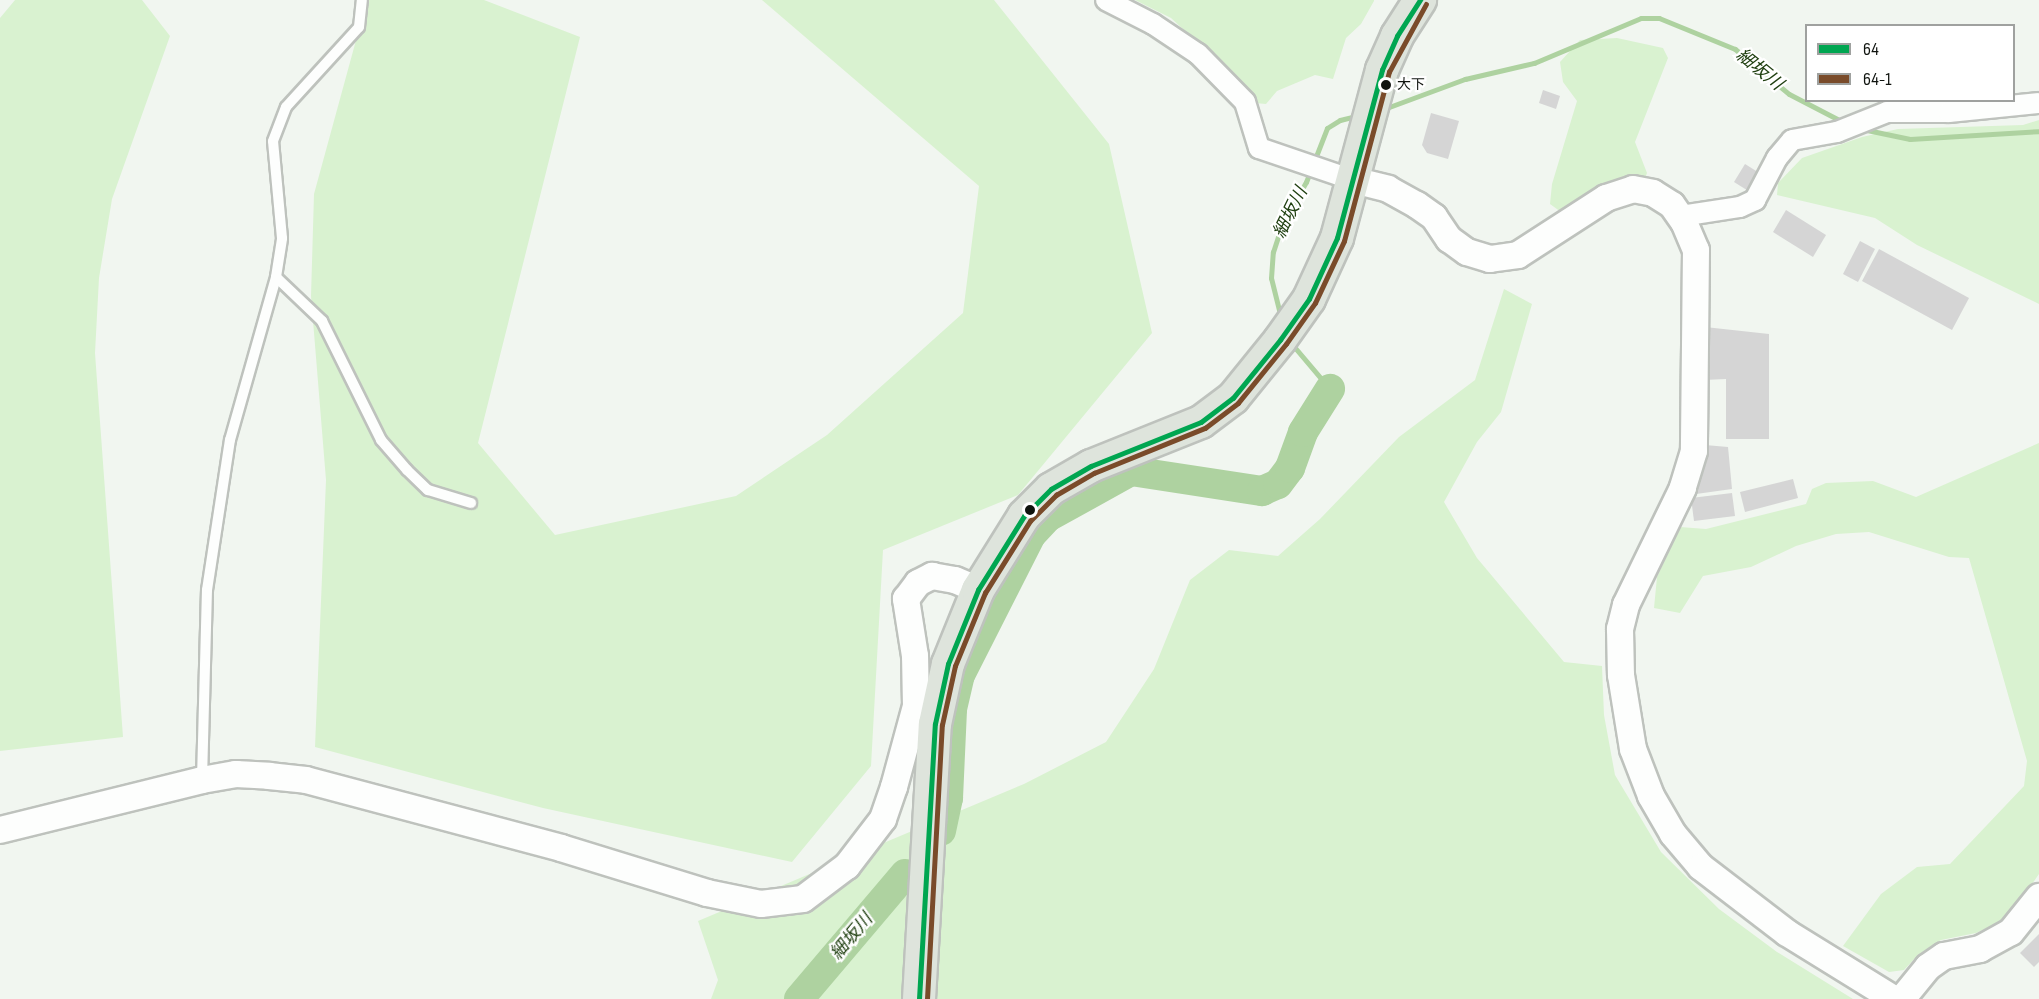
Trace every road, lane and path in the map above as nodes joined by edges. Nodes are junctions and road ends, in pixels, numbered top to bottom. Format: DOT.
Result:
graph roads {
  1 [pos="362,0"];
  2 [pos="1106,0"];
  3 [pos="1420,0"];
  4 [pos="2039,103"];
  5 [pos="1353,180"];
  6 [pos="1681,216"];
  7 [pos="276,277"];
  8 [pos="471,502"];
  9 [pos="978,590"];
  10 [pos="202,780"];
  11 [pos="0,830"];
  12 [pos="2039,897"];
  13 [pos="919,999"];
  14 [pos="1894,999"];
  15 [pos="1902,999"];
  1 -- 7 [label="lane"];
  2 -- 5 [label="street"];
  3 -- 5 [label="main road"];
  4 -- 6 [label="street"];
  5 -- 6 [label="street"];
  5 -- 9 [label="main road"];
  6 -- 14 [label="street"];
  7 -- 8 [label="lane"];
  7 -- 10 [label="lane"];
  9 -- 10 [label="street"];
  9 -- 13 [label="main road"];
  10 -- 11 [label="street"];
  12 -- 15 [label="street"];
}
